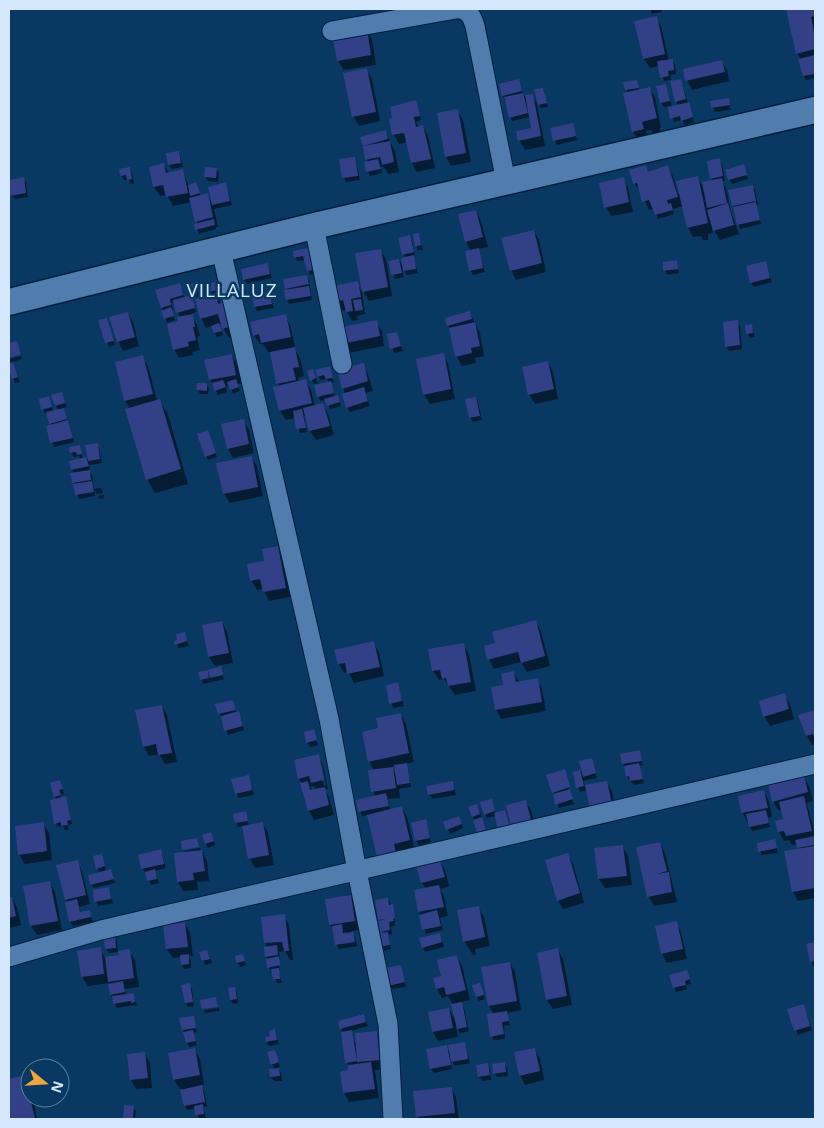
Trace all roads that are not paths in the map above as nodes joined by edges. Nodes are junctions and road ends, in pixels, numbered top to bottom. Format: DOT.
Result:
graph roads {
  1 [pos="456,9"];
  2 [pos="460,9"];
  3 [pos="332,31"];
  4 [pos="815,110"];
  5 [pos="506,182"];
  6 [pos="314,226"];
  7 [pos="221,250"];
  8 [pos="9,302"];
  9 [pos="342,364"];
  10 [pos="815,764"];
  11 [pos="356,871"];
  12 [pos="9,958"];
  13 [pos="393,1119"];
  1 -- 3 [label="street"];
  2 -- 5 [label="street"];
  4 -- 5 [label="street"];
  5 -- 6 [label="street"];
  6 -- 7 [label="street"];
  6 -- 9 [label="street"];
  7 -- 8 [label="street"];
  7 -- 11 [label="street"];
  10 -- 11 [label="street"];
  11 -- 12 [label="street"];
  11 -- 13 [label="street"];
}
